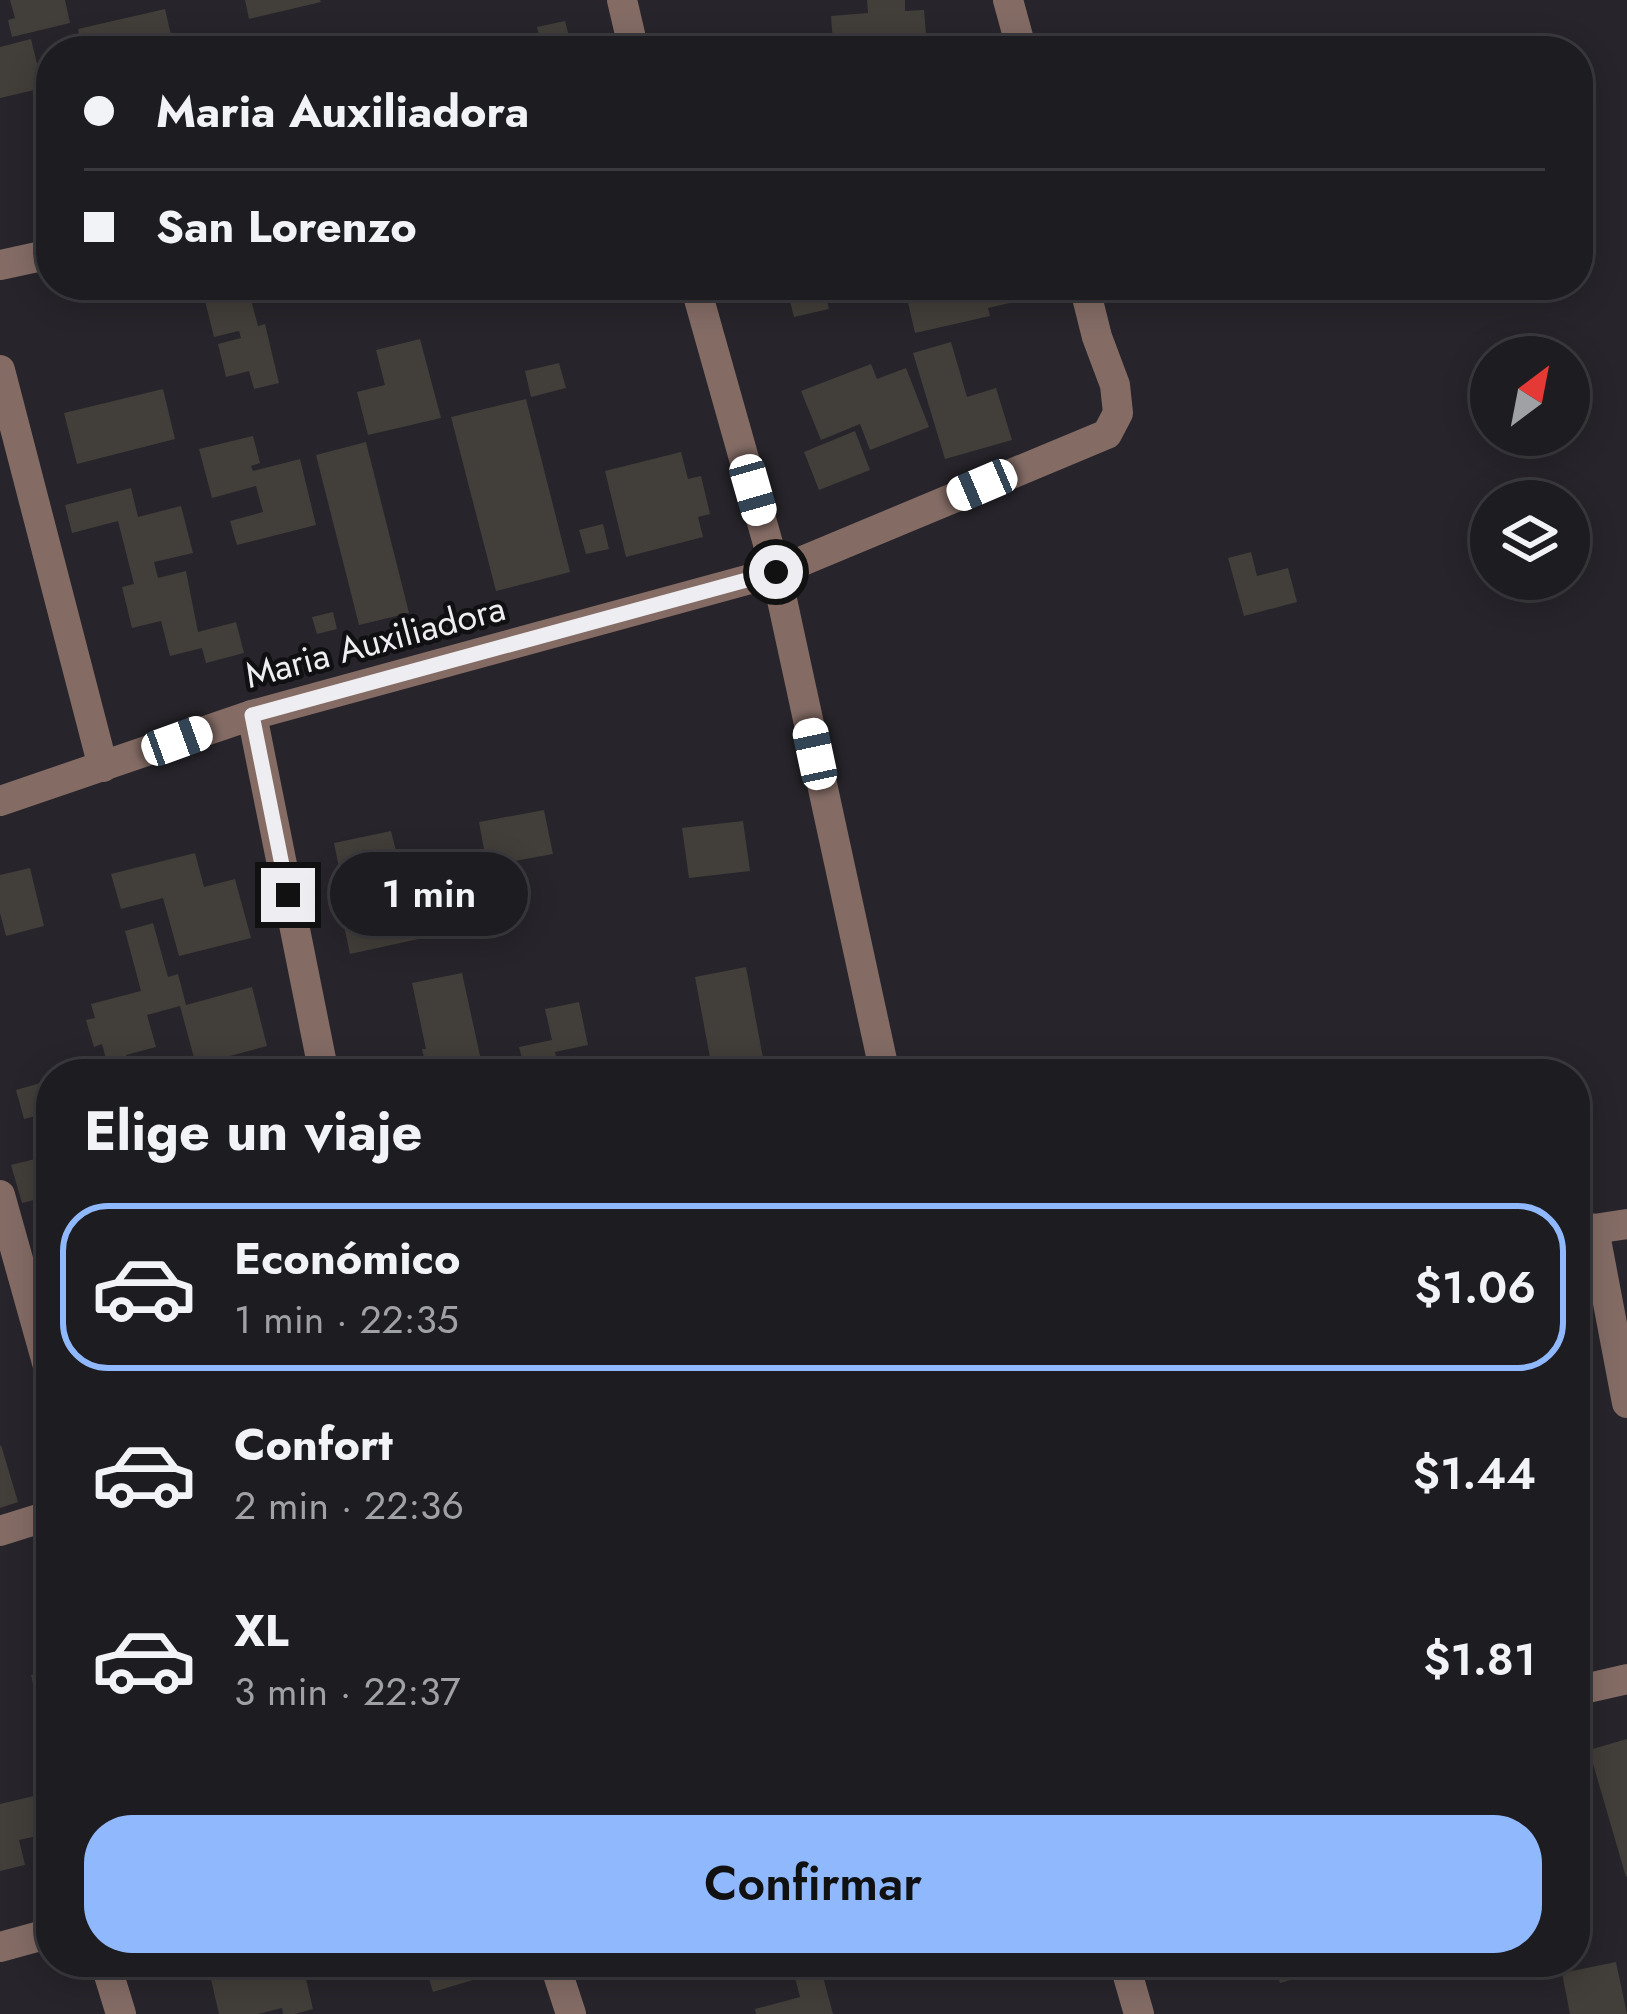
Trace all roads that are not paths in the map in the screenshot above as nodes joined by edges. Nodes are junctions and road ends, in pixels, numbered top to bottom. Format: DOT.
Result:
graph roads {
  1 [pos="622,0"];
  2 [pos="1008,0"];
  3 [pos="630,36"];
  4 [pos="1018,36"];
  5 [pos="36,257"];
  6 [pos="0,265"];
  7 [pos="699,300"];
  8 [pos="1088,300"];
  9 [pos="0,370"];
  10 [pos="776,572"];
  11 [pos="252,715"];
  12 [pos="103,767"];
  13 [pos="0,801"];
  14 [pos="322,1059"];
  15 [pos="882,1059"];
  16 [pos="0,1195"];
  17 [pos="1627,1224"];
  18 [pos="1590,1227"];
  19 [pos="1590,1251"];
  20 [pos="36,1323"];
  21 [pos="1627,1402"];
  22 [pos="36,1520"];
  23 [pos="0,1531"];
  24 [pos="1627,1679"];
  25 [pos="1590,1688"];
  26 [pos="36,1938"];
  27 [pos="0,1947"];
  28 [pos="110,1977"];
  29 [pos="559,1977"];
  30 [pos="1128,1977"];
  31 [pos="121,2014"];
  32 [pos="571,2014"];
  33 [pos="1138,2014"];
  1 -- 3 [label="street"];
  2 -- 4 [label="street"];
  5 -- 6 [label="street"];
  7 -- 10 [label="street"];
  8 -- 10 [label="street, Maria Auxiliadora"];
  9 -- 12 [label="street"];
  10 -- 11 [label="street, Maria Auxiliadora"];
  10 -- 15 [label="street"];
  11 -- 12 [label="street, Maria Auxiliadora"];
  11 -- 14 [label="street"];
  12 -- 13 [label="street, Maria Auxiliadora"];
  16 -- 20 [label="street"];
  17 -- 18 [label="street"];
  19 -- 21 [label="street"];
  22 -- 23 [label="street"];
  24 -- 25 [label="street"];
  26 -- 27 [label="street"];
  28 -- 31 [label="street"];
  29 -- 32 [label="street"];
  30 -- 33 [label="street"];
}
